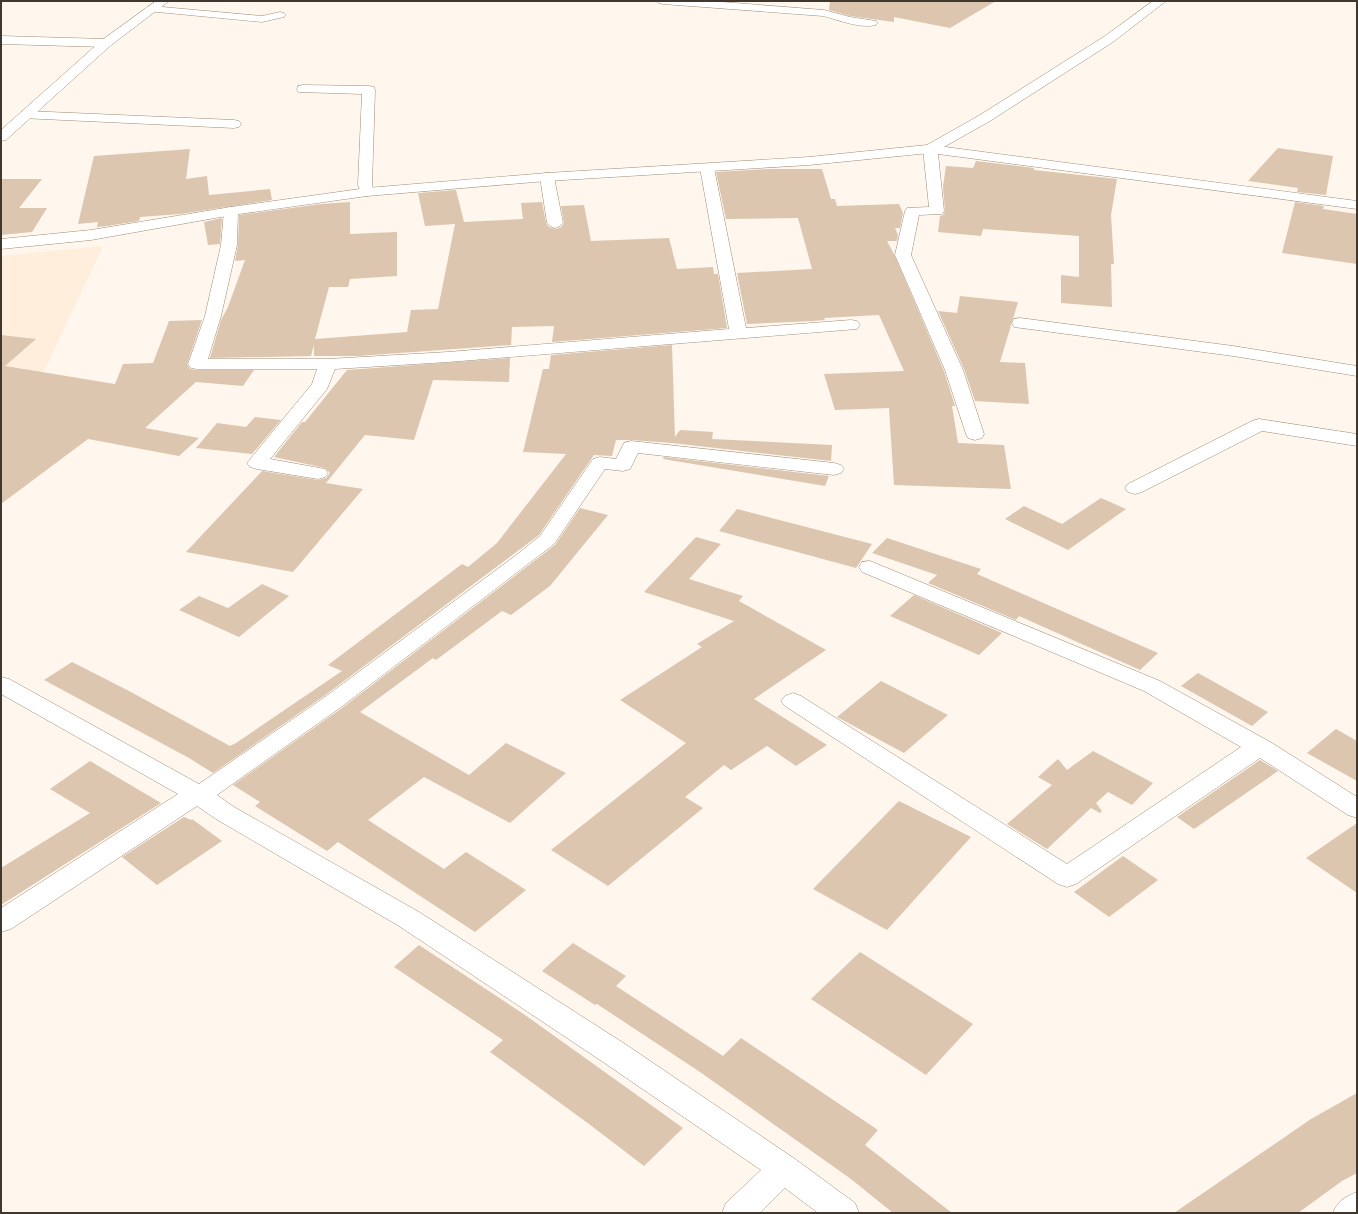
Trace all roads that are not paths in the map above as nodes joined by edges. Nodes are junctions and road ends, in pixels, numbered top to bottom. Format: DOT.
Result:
graph roads {
  1 [pos="163,1"];
  2 [pos="663,1"];
  3 [pos="1160,1"];
  4 [pos="151,9"];
  5 [pos="280,14"];
  6 [pos="872,23"];
  7 [pos="1,40"];
  8 [pos="106,43"];
  9 [pos="303,90"];
  10 [pos="26,115"];
  11 [pos="234,124"];
  12 [pos="1,137"];
  13 [pos="930,149"];
  14 [pos="707,168"];
  15 [pos="547,177"];
  16 [pos="367,192"];
  17 [pos="1357,205"];
  18 [pos="231,211"];
  19 [pos="555,223"];
  20 [pos="1,244"];
  21 [pos="1020,323"];
  22 [pos="851,325"];
  23 [pos="738,333"];
  24 [pos="328,364"];
  25 [pos="1357,371"];
  26 [pos="975,434"];
  27 [pos="1357,440"];
  28 [pos="834,469"];
  29 [pos="318,473"];
  30 [pos="1135,488"];
  31 [pos="870,567"];
  32 [pos="1,684"];
  33 [pos="793,701"];
  34 [pos="1259,747"];
  35 [pos="198,795"];
  36 [pos="1357,809"];
  37 [pos="1,922"];
  38 [pos="784,1169"];
  39 [pos="1357,1207"];
  40 [pos="738,1213"];
  41 [pos="842,1213"];
  42 [pos="1349,1213"];
  1 -- 4 [label="street"];
  2 -- 6 [label="street"];
  3 -- 13 [label="street"];
  4 -- 5 [label="street"];
  4 -- 8 [label="street"];
  7 -- 8 [label="street"];
  8 -- 10 [label="street"];
  9 -- 16 [label="street"];
  10 -- 11 [label="street"];
  10 -- 12 [label="street"];
  13 -- 14 [label="street"];
  13 -- 17 [label="street"];
  13 -- 26 [label="street"];
  14 -- 15 [label="street"];
  14 -- 23 [label="street"];
  15 -- 16 [label="street"];
  15 -- 19 [label="street"];
  16 -- 18 [label="street"];
  18 -- 20 [label="street"];
  18 -- 24 [label="street"];
  21 -- 25 [label="street"];
  22 -- 23 [label="street"];
  23 -- 24 [label="street"];
  24 -- 29 [label="street"];
  27 -- 30 [label="street"];
  28 -- 35 [label="street"];
  31 -- 34 [label="street"];
  32 -- 35 [label="street"];
  33 -- 34 [label="street"];
  34 -- 36 [label="street"];
  35 -- 37 [label="street"];
  35 -- 38 [label="street"];
  38 -- 40 [label="street"];
  38 -- 41 [label="street"];
  39 -- 42 [label="street"];
}
